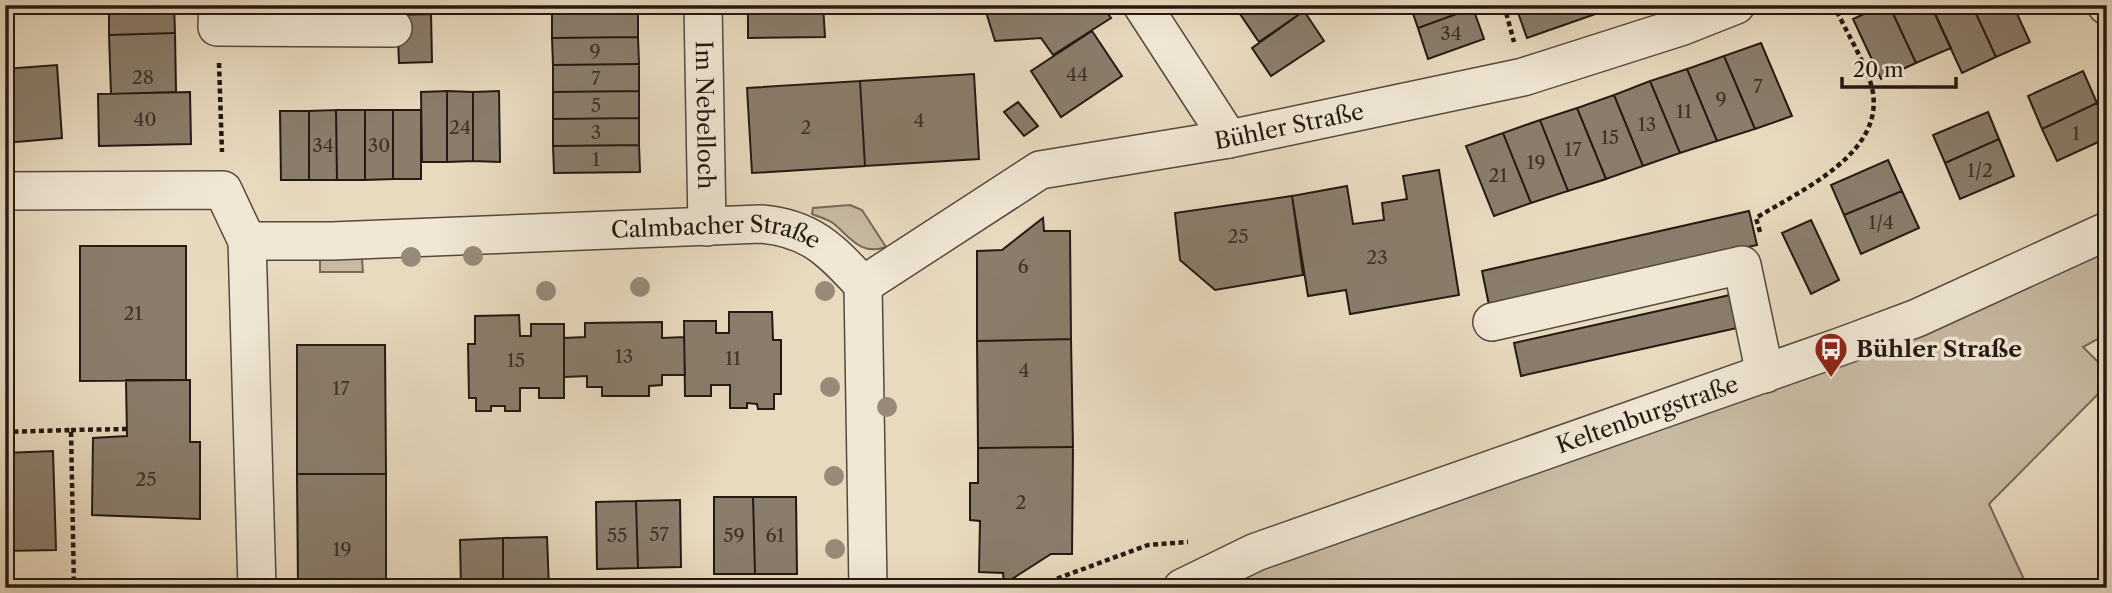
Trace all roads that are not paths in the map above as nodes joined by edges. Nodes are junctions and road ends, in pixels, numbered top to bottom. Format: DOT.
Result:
graph roads {
  1 [pos="702,5"];
  2 [pos="1142,5"];
  3 [pos="1736,5"];
  4 [pos="218,16"];
  5 [pos="394,28"];
  6 [pos="1230,139"];
  7 [pos="5,191"];
  8 [pos="707,227"];
  9 [pos="2107,230"];
  10 [pos="247,241"];
  11 [pos="863,285"];
  12 [pos="1492,322"];
  13 [pos="1765,374"];
  14 [pos="257,588"];
  15 [pos="868,588"];
  16 [pos="1182,588"];
  1 -- 8 [label="street, Im Nebelloch"];
  2 -- 6 [label="street"];
  3 -- 6 [label="street, Bühler Straße"];
  4 -- 5 [label="street"];
  6 -- 11 [label="street, Bühler Straße"];
  7 -- 10 [label="street"];
  8 -- 10 [label="street, Calmbacher Straße"];
  8 -- 11 [label="street, Calmbacher Straße"];
  9 -- 13 [label="street, Keltenburgstraße"];
  10 -- 14 [label="street"];
  11 -- 15 [label="street"];
  12 -- 13 [label="street"];
  13 -- 16 [label="street, Keltenburgstraße"];
}
